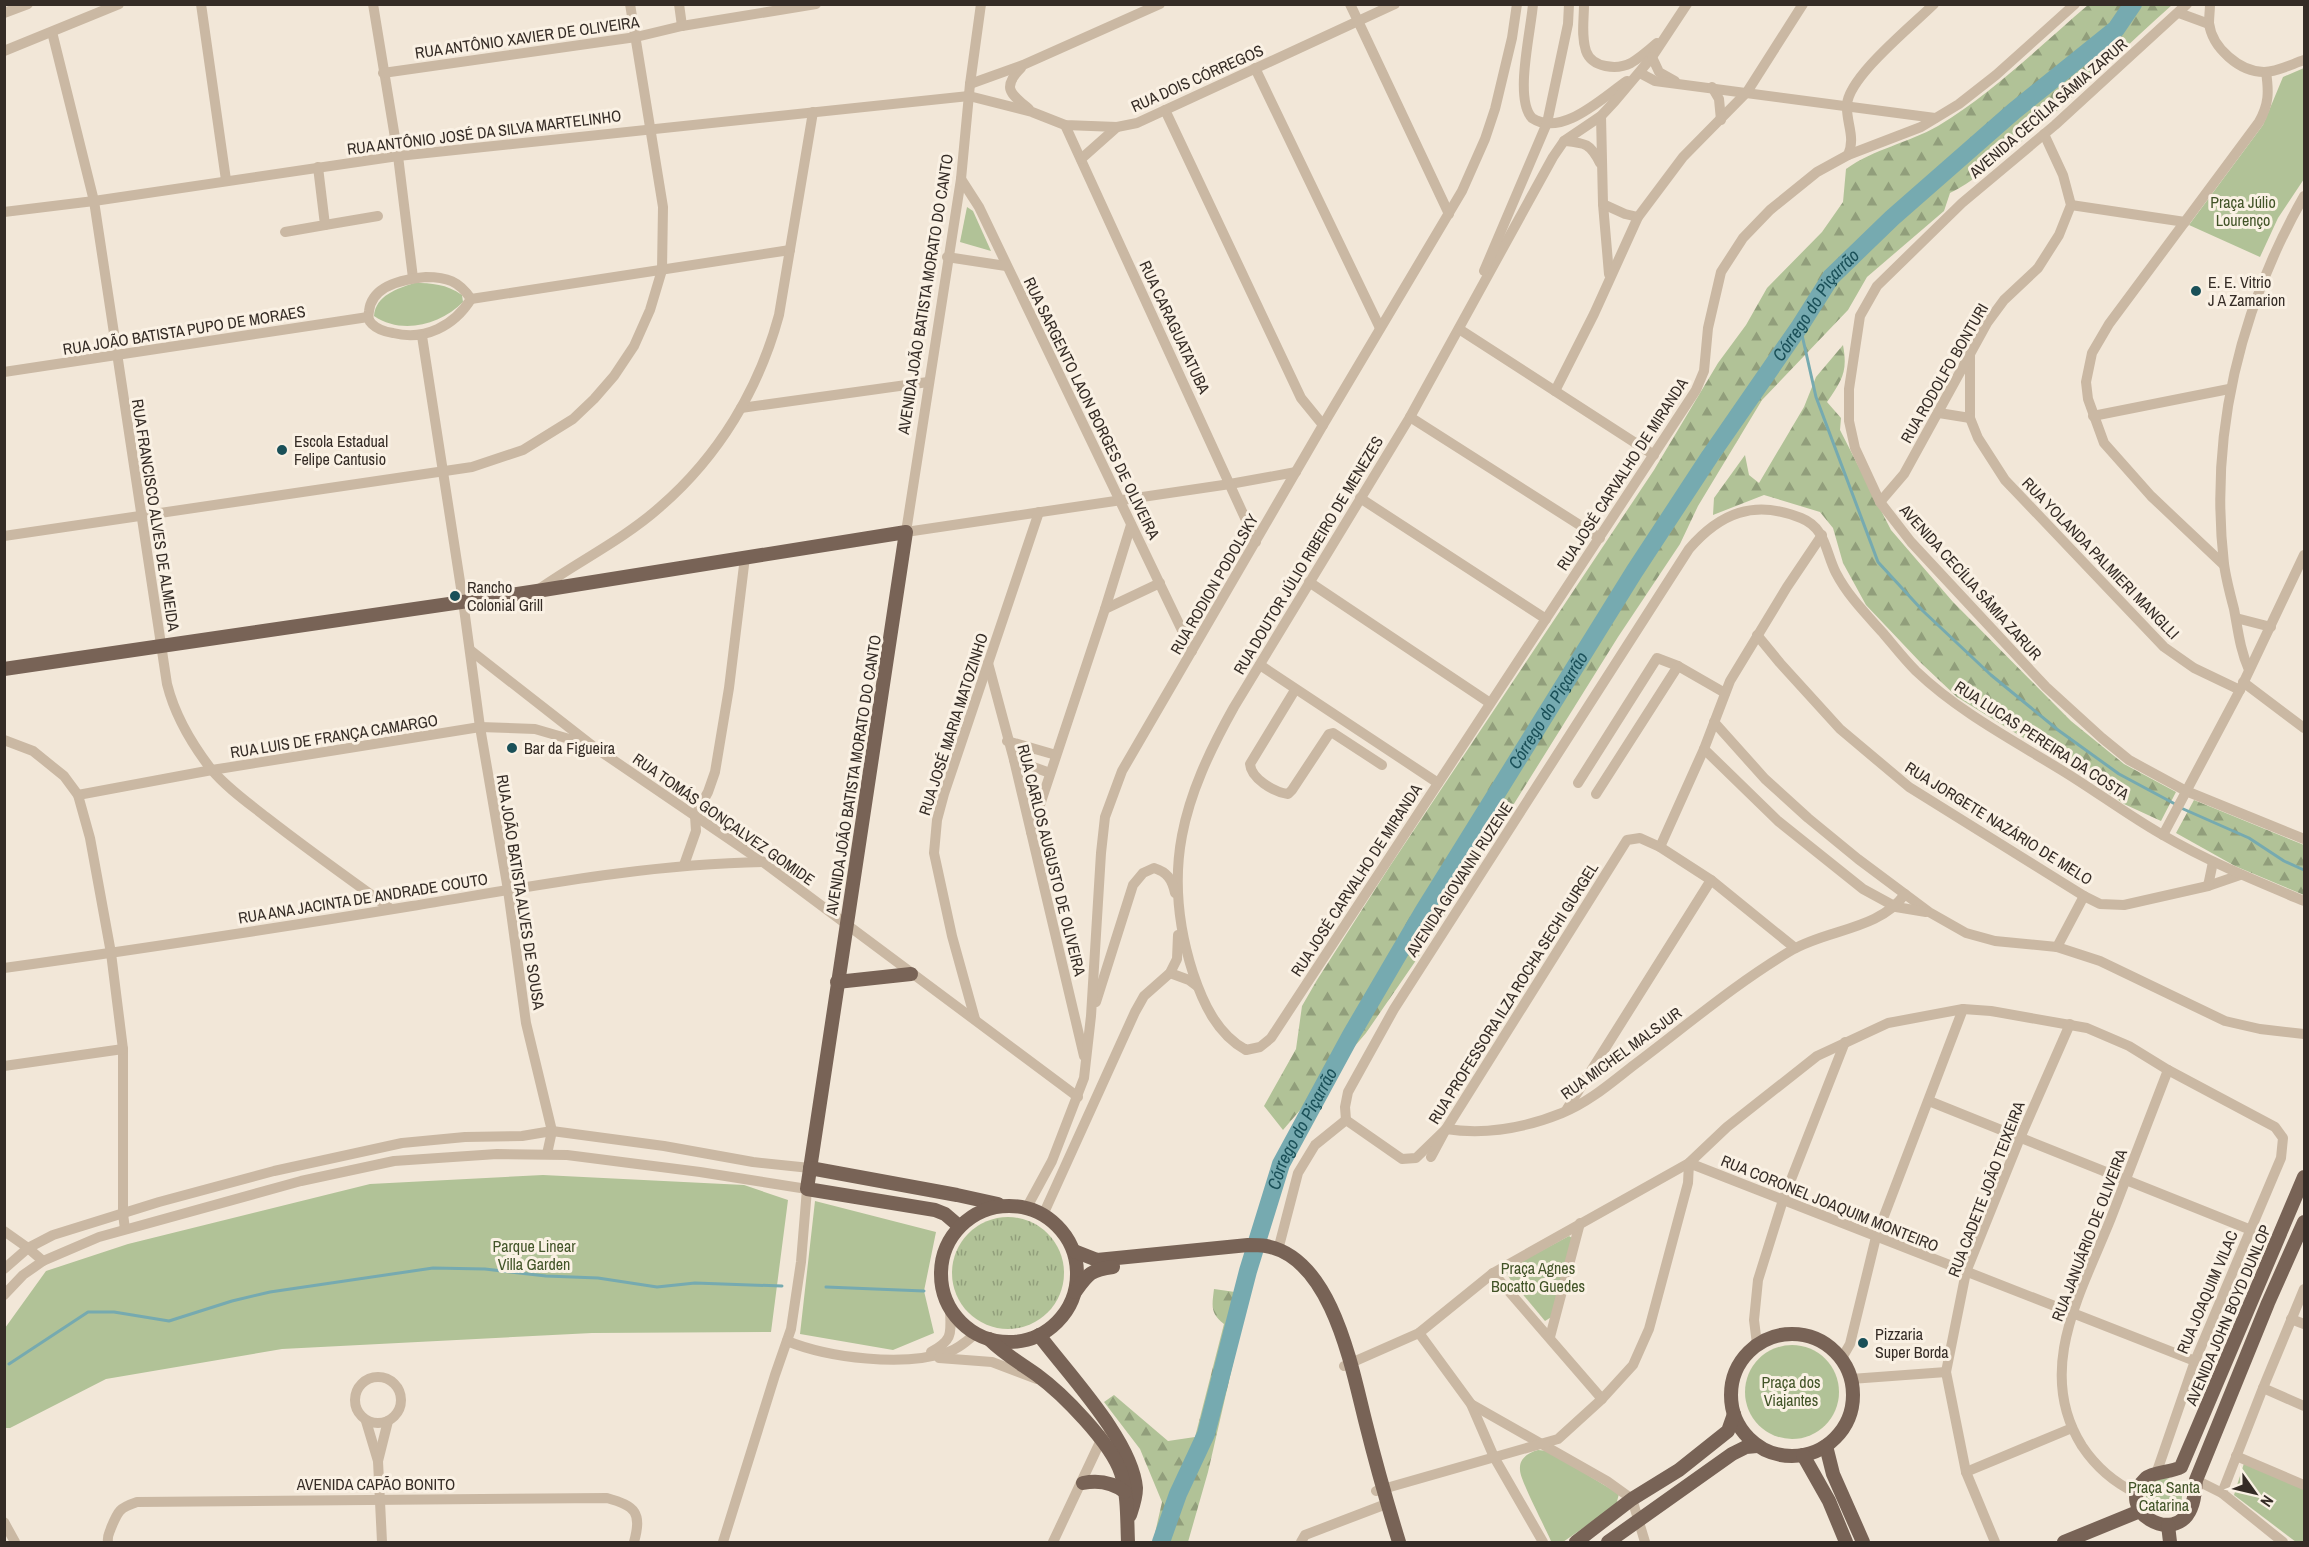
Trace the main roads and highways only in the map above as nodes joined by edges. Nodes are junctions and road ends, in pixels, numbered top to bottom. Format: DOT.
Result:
graph roads {
  1 [pos="4,669"];
  2 [pos="911,974"];
  3 [pos="837,982"];
  4 [pos="810,1168"];
  5 [pos="2304,1177"];
  6 [pos="1000,1205"];
  7 [pos="2304,1221"];
  8 [pos="959,1226"];
  9 [pos="1247,1248"];
  10 [pos="1074,1251"];
  11 [pos="1075,1292"];
  12 [pos="1039,1335"];
  13 [pos="989,1339"];
  14 [pos="1734,1414"];
  15 [pos="1107,1436"];
  16 [pos="1757,1446"];
  17 [pos="1826,1446"];
  18 [pos="1803,1455"];
  19 [pos="1083,1483"];
  20 [pos="1379,1490"];
  21 [pos="1125,1492"];
  22 [pos="2140,1511"];
  23 [pos="1127,1523"];
  24 [pos="2168,1525"];
  25 [pos="1128,1542"];
  26 [pos="1392,1542"];
  27 [pos="1400,1542"];
  28 [pos="1576,1542"];
  29 [pos="1608,1542"];
  30 [pos="1846,1542"];
  31 [pos="1863,1542"];
  32 [pos="2064,1542"];
  33 [pos="2170,1542"];
  1 -- 3 [label="main road, AVENIDA JOÃO BATISTA MORATO DO CANTO"];
  2 -- 3 [label="main road"];
  3 -- 4 [label="main road, AVENIDA JOÃO BATISTA MORATO DO CANTO"];
  4 -- 6 [label="main road"];
  4 -- 8 [label="main road, AVENIDA JOÃO BATISTA MORATO DO CANTO"];
  5 -- 22 [label="main road, AVENIDA JOHN BOYD DUNLOP"];
  6 -- 8 [label="main road"];
  6 -- 10 [label="main road"];
  7 -- 24 [label="main road, AVENIDA JOHN BOYD DUNLOP"];
  8 -- 13 [label="main road"];
  9 -- 10 [label="main road"];
  9 -- 11 [label="main road"];
  9 -- 20 [label="main road"];
  10 -- 11 [label="main road"];
  11 -- 12 [label="main road"];
  12 -- 13 [label="main road"];
  12 -- 15 [label="main road"];
  13 -- 15 [label="main road"];
  14 -- 16 [label="main road"];
  14 -- 17 [label="main road"];
  14 -- 28 [label="main road"];
  15 -- 21 [label="main road"];
  15 -- 23 [label="main road"];
  16 -- 18 [label="main road"];
  16 -- 29 [label="main road"];
  17 -- 18 [label="main road"];
  17 -- 31 [label="main road"];
  18 -- 30 [label="main road"];
  19 -- 21 [label="main road"];
  20 -- 26 [label="main road"];
  20 -- 27 [label="main road"];
  21 -- 23 [label="main road"];
  22 -- 24 [label="main road"];
  22 -- 32 [label="main road"];
  23 -- 25 [label="main road"];
  24 -- 33 [label="main road"];
}
